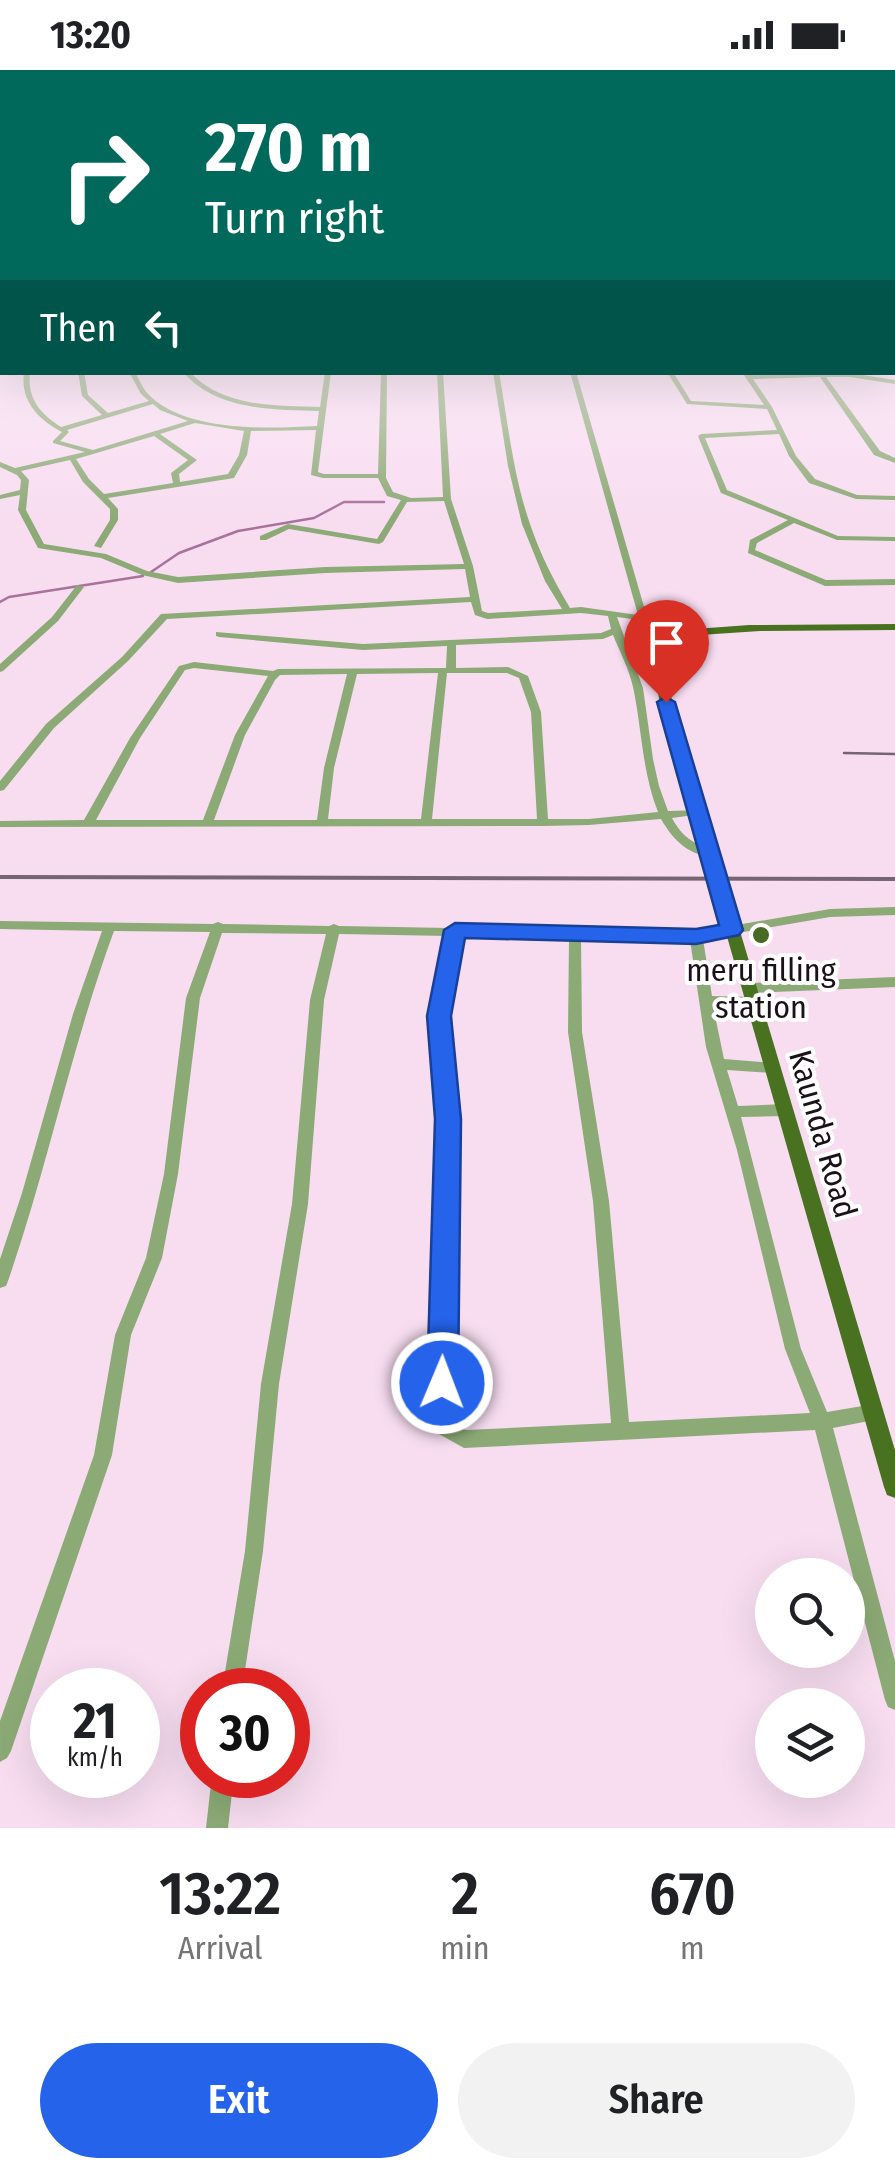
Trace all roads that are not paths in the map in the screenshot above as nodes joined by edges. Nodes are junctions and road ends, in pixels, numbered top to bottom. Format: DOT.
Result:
graph roads {
  1 [pos="26,375"];
  2 [pos="82,375"];
  3 [pos="133,375"];
  4 [pos="189,375"];
  5 [pos="328,375"];
  6 [pos="384,375"];
  7 [pos="440,375"];
  8 [pos="496,375"];
  9 [pos="574,375"];
  10 [pos="672,375"];
  11 [pos="746,375"];
  12 [pos="821,376"];
  13 [pos="895,382"];
  14 [pos="156,402"];
  15 [pos="769,407"];
  16 [pos="323,409"];
  17 [pos="106,414"];
  18 [pos="192,422"];
  19 [pos="248,428"];
  20 [pos="321,428"];
  21 [pos="61,429"];
  22 [pos="154,432"];
  23 [pos="779,432"];
  24 [pos="92,452"];
  25 [pos="72,458"];
  26 [pos="895,461"];
  27 [pos="0,464"];
  28 [pos="14,470"];
  29 [pos="382,476"];
  30 [pos="177,483"];
  31 [pos="23,492"];
  32 [pos="3,494"];
  33 [pos="106,496"];
  34 [pos="895,498"];
  35 [pos="408,499"];
  36 [pos="447,499"];
  37 [pos="791,522"];
  38 [pos="263,538"];
  39 [pos="895,539"];
  40 [pos="98,546"];
  41 [pos="468,566"];
  42 [pos="895,582"];
  43 [pos="80,587"];
  44 [pos="474,599"];
  45 [pos="567,610"];
  46 [pos="612,614"];
  47 [pos="643,618"];
  48 [pos="895,627"];
  49 [pos="616,630"];
  50 [pos="666,632"];
  51 [pos="220,634"];
  52 [pos="452,642"];
  53 [pos="0,669"];
  54 [pos="353,671"];
  55 [pos="447,671"];
  56 [pos="275,674"];
  57 [pos="0,788"];
  58 [pos="698,812"];
  59 [pos="665,816"];
  60 [pos="208,821"];
  61 [pos="426,821"];
  62 [pos="322,822"];
  63 [pos="543,823"];
  64 [pos="0,824"];
  65 [pos="88,824"];
  66 [pos="711,858"];
  67 [pos="895,911"];
  68 [pos="0,925"];
  69 [pos="110,926"];
  70 [pos="218,926"];
  71 [pos="334,928"];
  72 [pos="455,930"];
  73 [pos="732,930"];
  74 [pos="575,932"];
  75 [pos="696,936"];
  76 [pos="895,982"];
  77 [pos="751,995"];
  78 [pos="705,1001"];
  79 [pos="718,1064"];
  80 [pos="772,1068"];
  81 [pos="785,1110"];
  82 [pos="734,1112"];
  83 [pos="0,1281"];
  84 [pos="874,1412"];
  85 [pos="822,1420"];
  86 [pos="621,1432"];
  87 [pos="895,1487"];
  88 [pos="235,1668"];
  89 [pos="895,1700"];
  90 [pos="0,1751"];
  91 [pos="220,1798"];
  92 [pos="217,1828"];
  1 -- 21 [label="street"];
  2 -- 17 [label="street"];
  3 -- 14 [label="street"];
  4 -- 16 [label="street"];
  5 -- 16 [label="street"];
  6 -- 29 [label="street"];
  7 -- 36 [label="street"];
  8 -- 45 [label="street"];
  9 -- 47 [label="street"];
  10 -- 15 [label="street"];
  11 -- 12 [label="street"];
  11 -- 15 [label="street"];
  12 -- 13 [label="street"];
  12 -- 26 [label="street"];
  14 -- 17 [label="street"];
  14 -- 18 [label="street"];
  15 -- 23 [label="street"];
  16 -- 20 [label="street"];
  17 -- 21 [label="street"];
  18 -- 19 [label="street"];
  18 -- 22 [label="street"];
  19 -- 20 [label="street"];
  19 -- 30 [label="street"];
  20 -- 29 [label="street"];
  21 -- 24 [label="street"];
  22 -- 24 [label="street"];
  22 -- 30 [label="street"];
  23 -- 34 [label="street"];
  23 -- 37 [label="street"];
  24 -- 25 [label="street"];
  25 -- 28 [label="street"];
  25 -- 33 [label="street"];
  27 -- 28 [label="street"];
  28 -- 31 [label="street"];
  29 -- 35 [label="street"];
  30 -- 33 [label="street"];
  31 -- 32 [label="street"];
  31 -- 41 [label="street"];
  33 -- 40 [label="street"];
  35 -- 36 [label="street"];
  35 -- 38 [label="street"];
  36 -- 41 [label="street"];
  37 -- 39 [label="street"];
  37 -- 42 [label="street"];
  41 -- 44 [label="street"];
  43 -- 53 [label="street"];
  44 -- 45 [label="street"];
  44 -- 57 [label="street"];
  45 -- 46 [label="street"];
  46 -- 47 [label="street"];
  46 -- 49 [label="street"];
  47 -- 50 [label="street"];
  48 -- 50 [label="main road"];
  49 -- 52 [label="street"];
  49 -- 59 [label="street"];
  50 -- 58 [label="main road, Kaunda Road"];
  51 -- 52 [label="street"];
  52 -- 55 [label="street"];
  54 -- 55 [label="street"];
  54 -- 56 [label="street"];
  54 -- 62 [label="street"];
  55 -- 61 [label="street"];
  55 -- 63 [label="street"];
  56 -- 60 [label="street"];
  56 -- 65 [label="street"];
  58 -- 59 [label="street"];
  58 -- 66 [label="main road, Kaunda Road"];
  59 -- 63 [label="street"];
  59 -- 66 [label="street"];
  60 -- 62 [label="street"];
  60 -- 65 [label="street"];
  61 -- 62 [label="street"];
  61 -- 63 [label="street"];
  64 -- 65 [label="street"];
  66 -- 73 [label="main road, Kaunda Road, bridge"];
  67 -- 73 [label="street"];
  68 -- 69 [label="street"];
  69 -- 70 [label="street"];
  69 -- 83 [label="street"];
  70 -- 71 [label="street"];
  70 -- 90 [label="street"];
  71 -- 72 [label="street"];
  71 -- 88 [label="street"];
  72 -- 74 [label="street"];
  72 -- 86 [label="street"];
  73 -- 75 [label="street"];
  73 -- 77 [label="main road, Kaunda Road"];
  74 -- 75 [label="street"];
  74 -- 86 [label="street"];
  75 -- 78 [label="street"];
  76 -- 77 [label="street"];
  77 -- 78 [label="street"];
  77 -- 80 [label="main road, Kaunda Road"];
  78 -- 79 [label="street"];
  79 -- 80 [label="street"];
  79 -- 82 [label="street"];
  80 -- 81 [label="main road, Kaunda Road"];
  81 -- 82 [label="street"];
  81 -- 84 [label="main road, Kaunda Road"];
  82 -- 85 [label="street"];
  84 -- 85 [label="street"];
  84 -- 87 [label="main road, Kaunda Road"];
  85 -- 86 [label="street"];
  85 -- 89 [label="street"];
  91 -- 92 [label="street"];
}
